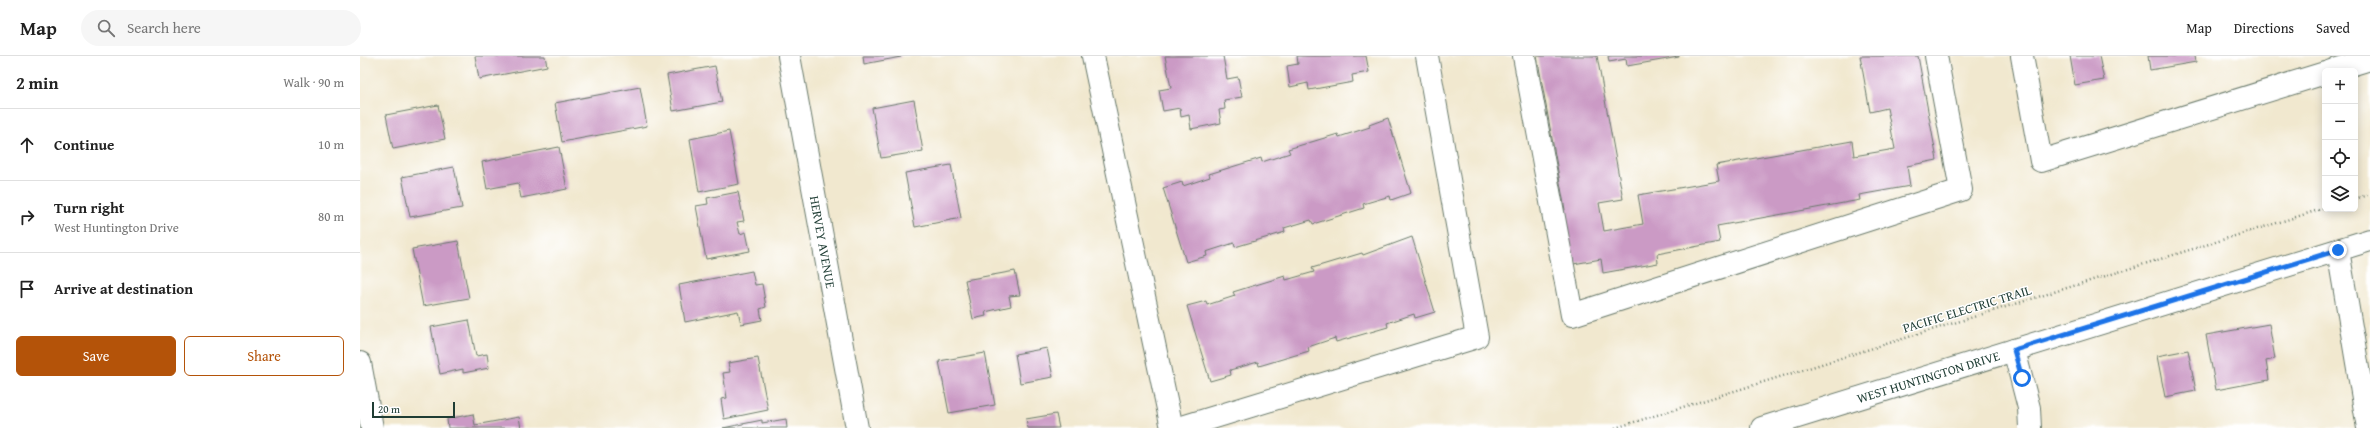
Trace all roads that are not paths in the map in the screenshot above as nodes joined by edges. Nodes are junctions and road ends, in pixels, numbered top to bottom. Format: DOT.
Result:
graph roads {
  1 [pos="789,56"];
  2 [pos="1093,56"];
  3 [pos="1427,56"];
  4 [pos="1524,56"];
  5 [pos="1936,56"];
  6 [pos="2022,56"];
  7 [pos="2370,59"];
  8 [pos="2341,68"];
  9 [pos="2322,74"];
  10 [pos="2370,240"];
  11 [pos="2338,250"];
  12 [pos="2014,350"];
  13 [pos="360,363"];
  14 [pos="372,428"];
  15 [pos="857,428"];
  16 [pos="1172,428"];
  17 [pos="1178,428"];
  18 [pos="1762,428"];
  19 [pos="2030,428"];
  20 [pos="2368,428"];
  1 -- 15 [label="street, HERVEY AVENUE"];
  2 -- 16 [label="street"];
  3 -- 17 [label="street"];
  4 -- 5 [label="street"];
  6 -- 9 [label="street"];
  7 -- 8 [label="street"];
  10 -- 11 [label="street, WEST HUNTINGTON DRIVE"];
  11 -- 12 [label="street, WEST HUNTINGTON DRIVE"];
  11 -- 20 [label="street"];
  12 -- 18 [label="street, WEST HUNTINGTON DRIVE"];
  12 -- 19 [label="street"];
  13 -- 14 [label="street"];
}
